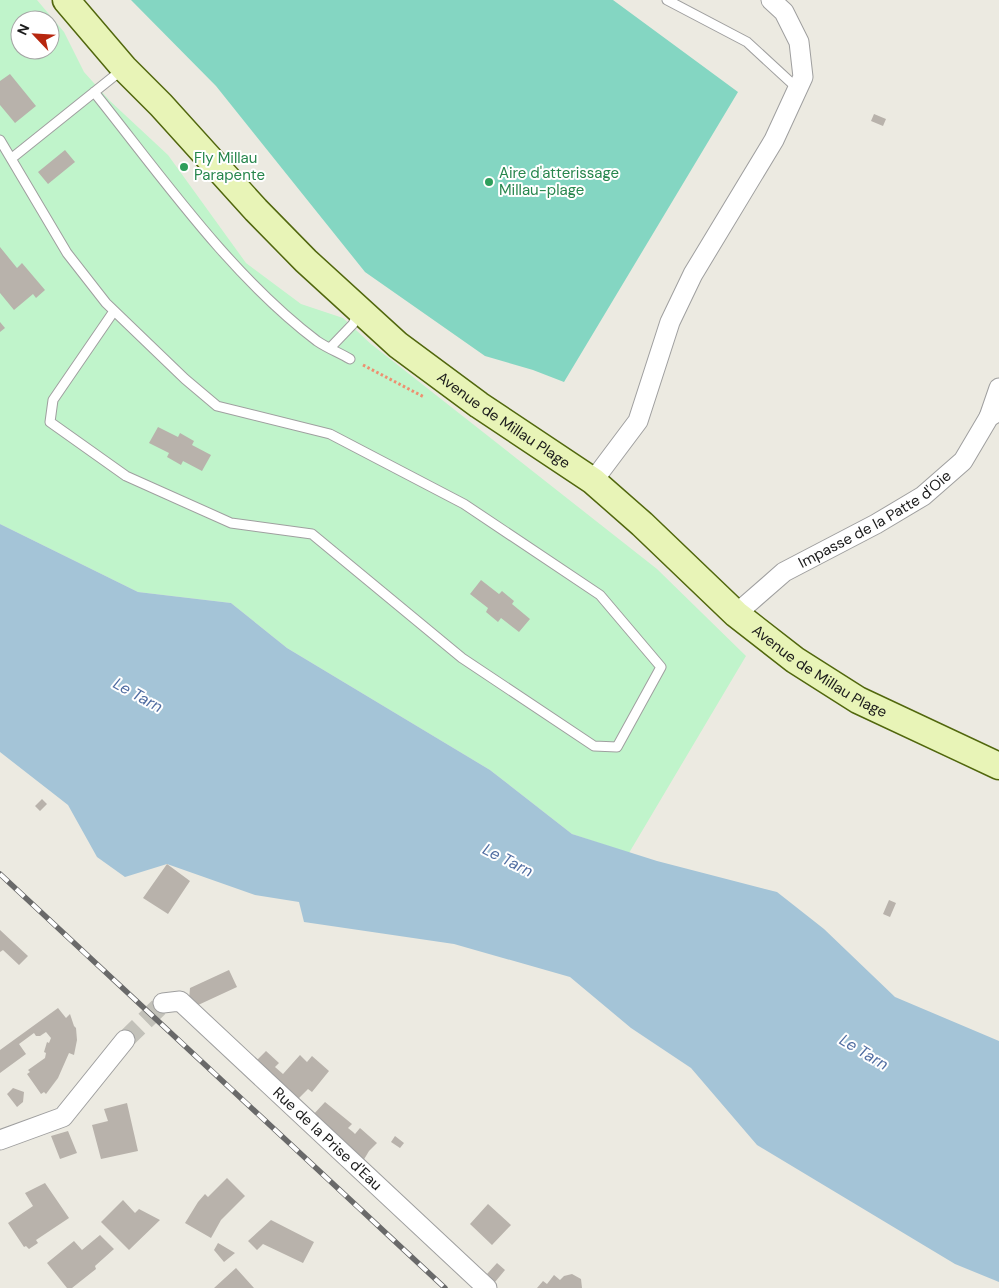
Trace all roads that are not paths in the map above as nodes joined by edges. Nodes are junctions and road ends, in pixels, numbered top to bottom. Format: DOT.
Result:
graph roads {
  1 [pos="66,0"];
  2 [pos="667,0"];
  3 [pos="770,0"];
  4 [pos="124,68"];
  5 [pos="798,89"];
  6 [pos="94,92"];
  7 [pos="0,140"];
  8 [pos="12,158"];
  9 [pos="114,311"];
  10 [pos="360,311"];
  11 [pos="330,348"];
  12 [pos="350,359"];
  13 [pos="999,388"];
  14 [pos="994,414"];
  15 [pos="593,480"];
  16 [pos="736,614"];
  17 [pos="999,766"];
  18 [pos="163,1003"];
  19 [pos="125,1040"];
  20 [pos="0,1140"];
  21 [pos="487,1288"];
  1 -- 4 [label="street, Avenue de Millau Plage"];
  2 -- 5 [label="lane"];
  3 -- 5 [label="street"];
  4 -- 6 [label="lane"];
  4 -- 10 [label="street, Avenue de Millau Plage"];
  5 -- 15 [label="street"];
  6 -- 8 [label="lane"];
  6 -- 11 [label="lane"];
  7 -- 8 [label="lane"];
  8 -- 9 [label="lane"];
  9 -- 9 [label="lane"];
  10 -- 11 [label="lane"];
  10 -- 15 [label="street, Avenue de Millau Plage"];
  11 -- 12 [label="lane"];
  13 -- 14 [label="street, Impasse de la Patte d'Oie"];
  14 -- 16 [label="street, Impasse de la Patte d'Oie"];
  15 -- 16 [label="street, Avenue de Millau Plage"];
  16 -- 17 [label="street, Avenue de Millau Plage"];
  18 -- 21 [label="street, Rue de la Prise d'Eau"];
  19 -- 20 [label="street"];
}
